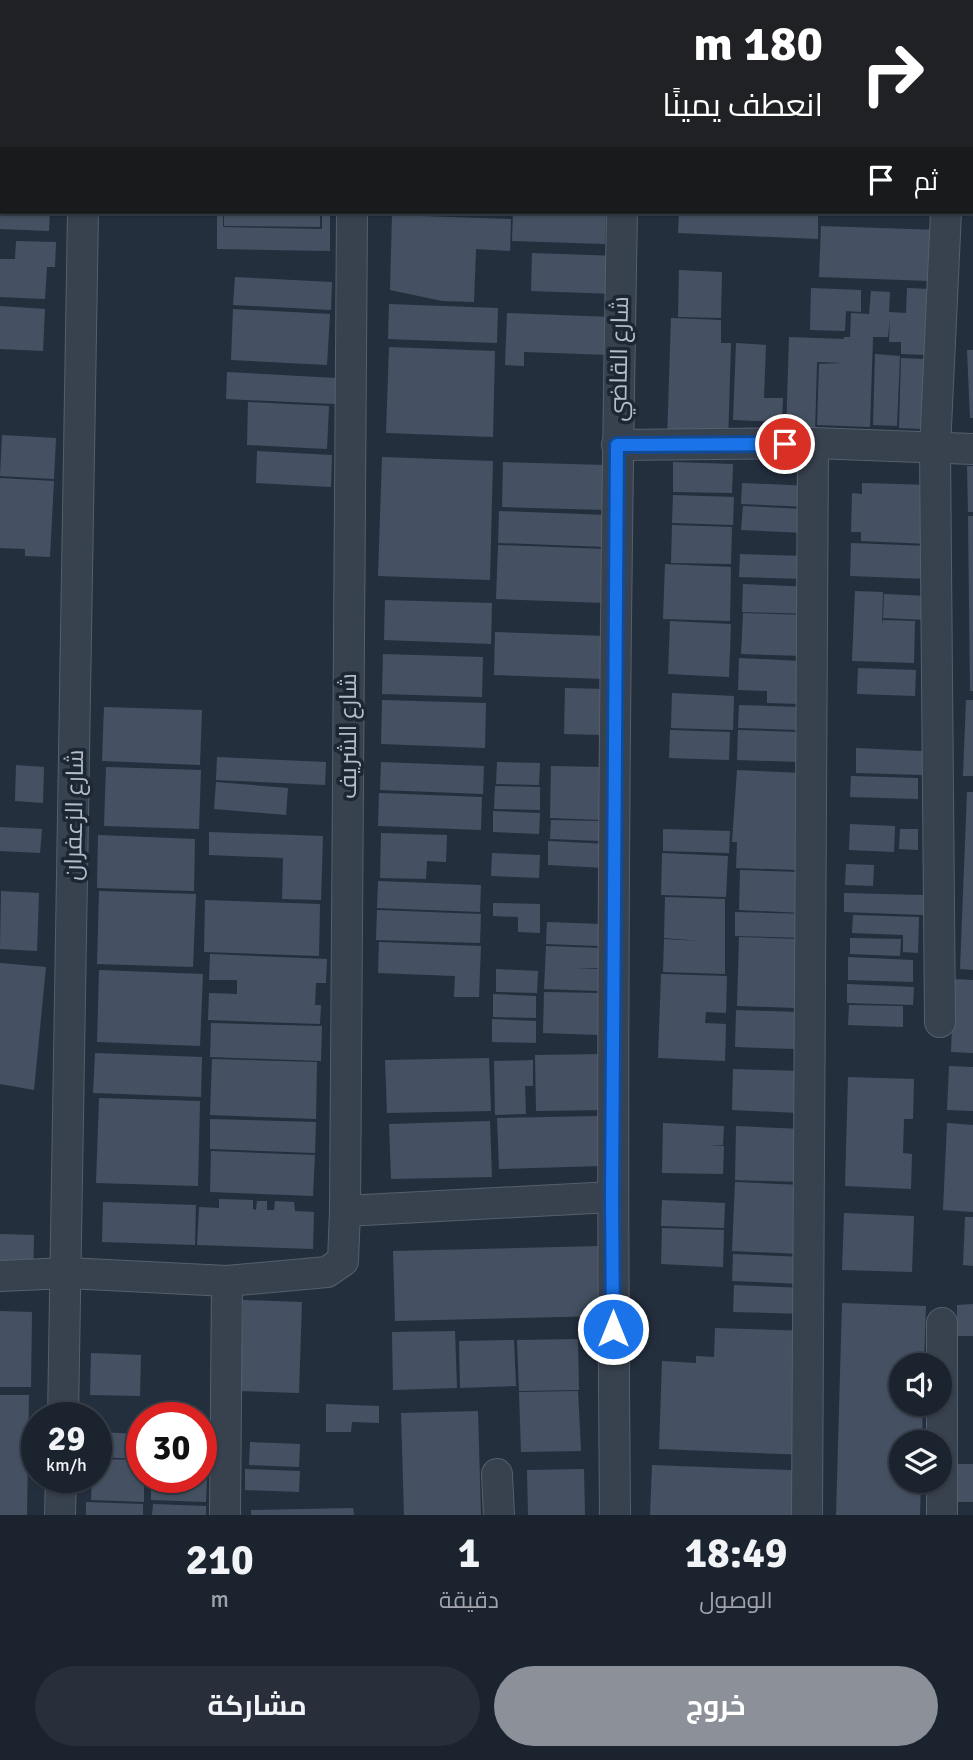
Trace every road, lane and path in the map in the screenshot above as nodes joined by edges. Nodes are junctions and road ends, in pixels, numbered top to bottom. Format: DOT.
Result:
graph roads {
  1 [pos="83,214"];
  2 [pos="352,214"];
  3 [pos="622,214"];
  4 [pos="946,214"];
  5 [pos="813,443"];
  6 [pos="617,445"];
  7 [pos="935,449"];
  8 [pos="973,449"];
  9 [pos="940,1022"];
  10 [pos="612,1197"];
  11 [pos="345,1211"];
  12 [pos="67,1273"];
  13 [pos="0,1276"];
  14 [pos="227,1281"];
  15 [pos="942,1323"];
  16 [pos="63,1402"];
  17 [pos="497,1474"];
  18 [pos="61,1493"];
  19 [pos="60,1515"];
  20 [pos="225,1515"];
  21 [pos="499,1515"];
  22 [pos="615,1515"];
  23 [pos="807,1515"];
  24 [pos="942,1515"];
  1 -- 12 [label="street, شارع الزعفران"];
  2 -- 11 [label="street, شارع الشريف"];
  3 -- 6 [label="street, شارع القاضي"];
  4 -- 7 [label="street"];
  5 -- 6 [label="street"];
  5 -- 7 [label="street"];
  5 -- 23 [label="street"];
  6 -- 10 [label="street, شارع القاضي"];
  7 -- 8 [label="street"];
  7 -- 9 [label="street"];
  10 -- 11 [label="street"];
  10 -- 22 [label="street, شارع القاضي"];
  11 -- 14 [label="street, شارع الشريف"];
  12 -- 13 [label="street"];
  12 -- 14 [label="street"];
  12 -- 16 [label="street, شارع الزعفران"];
  14 -- 20 [label="street"];
  15 -- 24 [label="street"];
  17 -- 21 [label="street"];
  18 -- 19 [label="street"];
}
